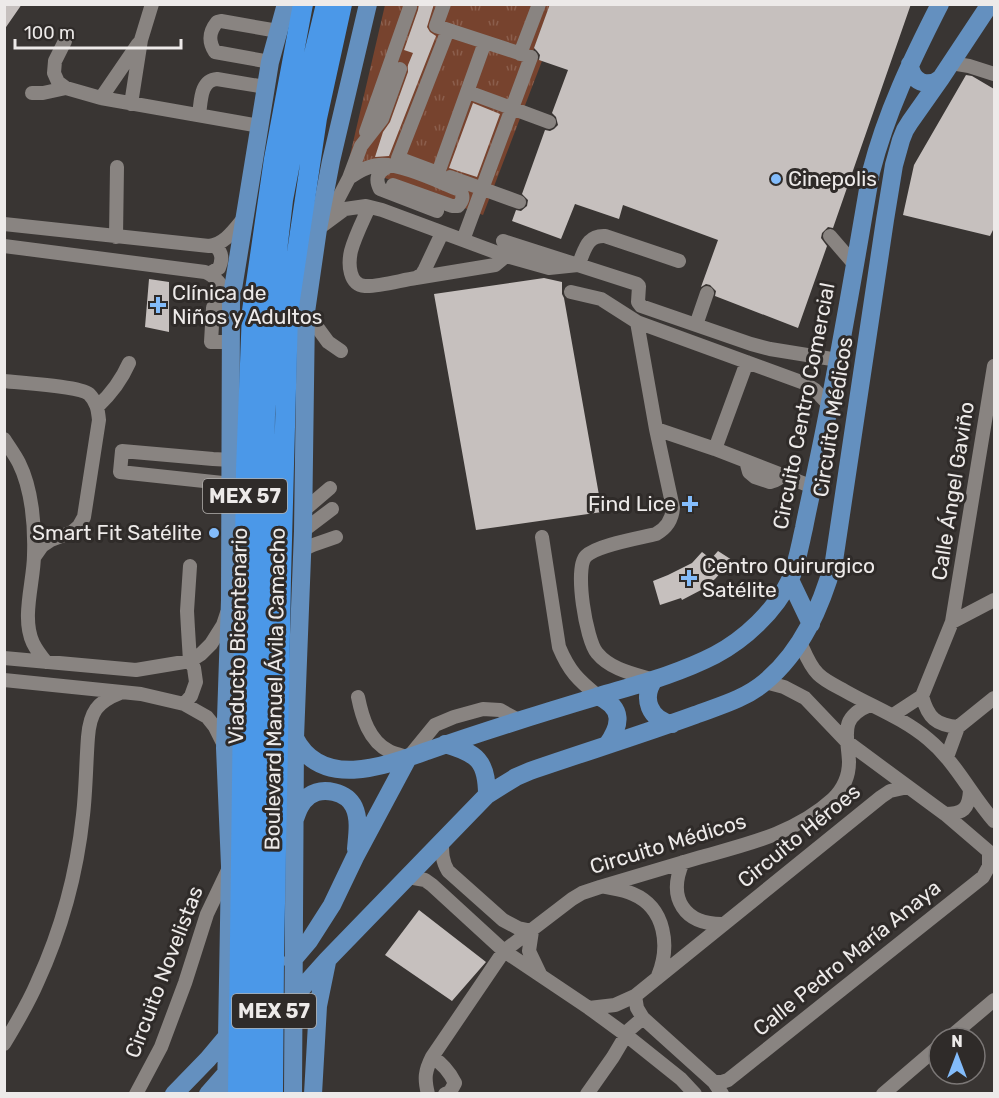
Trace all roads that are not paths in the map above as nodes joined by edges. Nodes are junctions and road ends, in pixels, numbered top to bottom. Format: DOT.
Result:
graph roads {
  1 [pos="152,4"];
  2 [pos="286,4"];
  3 [pos="303,4"];
  4 [pos="326,4"];
  5 [pos="342,4"];
  6 [pos="368,4"];
  7 [pos="444,4"];
  8 [pos="539,4"];
  9 [pos="940,4"];
  10 [pos="410,7"];
  11 [pos="990,10"];
  12 [pos="448,30"];
  13 [pos="278,31"];
  14 [pos="65,40"];
  15 [pos="141,40"];
  16 [pos="485,42"];
  17 [pos="520,54"];
  18 [pos="270,62"];
  19 [pos="910,64"];
  20 [pos="400,69"];
  21 [pos="946,70"];
  22 [pos="994,74"];
  23 [pos="265,87"];
  24 [pos="66,88"];
  25 [pos="468,92"];
  26 [pos="32,93"];
  27 [pos="101,98"];
  28 [pos="894,101"];
  29 [pos="131,104"];
  30 [pos="512,108"];
  31 [pos="915,113"];
  32 [pos="199,115"];
  33 [pos="549,122"];
  34 [pos="259,126"];
  35 [pos="361,146"];
  36 [pos="394,164"];
  37 [pos="117,167"];
  38 [pos="437,176"];
  39 [pos="349,178"];
  40 [pos="393,184"];
  41 [pos="482,189"];
  42 [pos="519,202"];
  43 [pos="369,207"];
  44 [pos="437,211"];
  45 [pos="244,218"];
  46 [pos="4,224"];
  47 [pos="322,226"];
  48 [pos="442,233"];
  49 [pos="830,236"];
  50 [pos="116,237"];
  51 [pos="464,240"];
  52 [pos="503,241"];
  53 [pos="4,246"];
  54 [pos="215,246"];
  55 [pos="506,256"];
  56 [pos="679,261"];
  57 [pos="578,265"];
  58 [pos="855,265"];
  59 [pos="210,273"];
  60 [pos="417,278"];
  61 [pos="571,292"];
  62 [pos="707,293"];
  63 [pos="231,303"];
  64 [pos="306,312"];
  65 [pos="637,322"];
  66 [pos="696,325"];
  67 [pos="340,351"];
  68 [pos="838,360"];
  69 [pos="747,362"];
  70 [pos="129,363"];
  71 [pos="994,366"];
  72 [pos="4,381"];
  73 [pos="98,406"];
  74 [pos="830,406"];
  75 [pos="656,429"];
  76 [pos="4,439"];
  77 [pos="716,449"];
  78 [pos="232,460"];
  79 [pos="232,483"];
  80 [pos="813,487"];
  81 [pos="330,488"];
  82 [pos="332,509"];
  83 [pos="303,511"];
  84 [pos="303,531"];
  85 [pos="336,537"];
  86 [pos="542,537"];
  87 [pos="302,550"];
  88 [pos="34,556"];
  89 [pos="190,566"];
  90 [pos="790,580"];
  91 [pos="230,600"];
  92 [pos="994,600"];
  93 [pos="952,622"];
  94 [pos="811,624"];
  95 [pos="800,642"];
  96 [pos="4,658"];
  97 [pos="190,661"];
  98 [pos="45,662"];
  99 [pos="4,680"];
  100 [pos="654,680"];
  101 [pos="765,682"];
  102 [pos="120,693"];
  103 [pos="598,696"];
  104 [pos="922,696"];
  105 [pos="358,697"];
  106 [pos="994,698"];
  107 [pos="184,704"];
  108 [pos="870,705"];
  109 [pos="893,715"];
  110 [pos="520,721"];
  111 [pos="672,724"];
  112 [pos="958,727"];
  113 [pos="295,738"];
  114 [pos="846,741"];
  115 [pos="445,744"];
  116 [pos="607,745"];
  117 [pos="225,748"];
  118 [pos="946,757"];
  119 [pos="408,758"];
  120 [pos="908,787"];
  121 [pos="970,790"];
  122 [pos="487,795"];
  123 [pos="945,814"];
  124 [pos="294,821"];
  125 [pos="994,821"];
  126 [pos="442,841"];
  127 [pos="992,854"];
  128 [pos="355,857"];
  129 [pos="683,862"];
  130 [pos="230,866"];
  131 [pos="408,877"];
  132 [pos="600,887"];
  133 [pos="724,924"];
  134 [pos="532,931"];
  135 [pos="504,951"];
  136 [pos="327,960"];
  137 [pos="541,976"];
  138 [pos="657,978"];
  139 [pos="234,996"];
  140 [pos="635,996"];
  141 [pos="994,1000"];
  142 [pos="588,1008"];
  143 [pos="643,1018"];
  144 [pos="963,1026"];
  145 [pos="626,1035"];
  146 [pos="4,1044"];
  147 [pos="927,1056"];
  148 [pos="432,1057"];
  149 [pos="718,1088"];
  150 [pos="243,1090"];
  151 [pos="136,1094"];
  152 [pos="174,1094"];
  153 [pos="208,1094"];
  154 [pos="273,1094"];
  155 [pos="293,1094"];
  156 [pos="313,1094"];
  157 [pos="428,1094"];
  158 [pos="445,1094"];
  159 [pos="587,1094"];
  160 [pos="695,1094"];
  161 [pos="883,1094"];
  1 -- 15 [label="street"];
  2 -- 13 [label="main road, Boulevard Manuel Ávila Camacho"];
  3 -- 139 [label="highway, Boulevard Manuel Ávila Camacho / MEX 57"];
  4 -- 150 [label="highway, Viaducto Bicentenario"];
  5 -- 154 [label="highway, Boulevard Manuel Ávila Camacho / MEX 57"];
  6 -- 47 [label="main road, Boulevard Manuel Ávila Camacho"];
  7 -- 12 [label="street"];
  8 -- 17 [label="street"];
  9 -- 19 [label="main road, Circuito Centro Comercial"];
  10 -- 35 [label="street"];
  11 -- 21 [label="main road, Circuito Médicos"];
  12 -- 16 [label="street"];
  12 -- 36 [label="street"];
  13 -- 18 [label="main road, Boulevard Manuel Ávila Camacho"];
  13 -- 18 [label="street"];
  14 -- 24 [label="street"];
  15 -- 27 [label="street"];
  15 -- 29 [label="street"];
  16 -- 17 [label="street"];
  16 -- 25 [label="street"];
  17 -- 30 [label="street"];
  18 -- 23 [label="main road, Boulevard Manuel Ávila Camacho"];
  19 -- 21 [label="main road"];
  19 -- 28 [label="main road, Circuito Centro Comercial"];
  20 -- 35 [label="street"];
  21 -- 22 [label="street"];
  21 -- 31 [label="main road, Circuito Médicos"];
  23 -- 32 [label="street"];
  23 -- 34 [label="main road, Boulevard Manuel Ávila Camacho"];
  24 -- 26 [label="street"];
  24 -- 27 [label="street"];
  25 -- 30 [label="street"];
  25 -- 38 [label="street"];
  27 -- 29 [label="street"];
  28 -- 31 [label="main road"];
  28 -- 58 [label="main road, Circuito Centro Comercial"];
  29 -- 32 [label="street"];
  30 -- 33 [label="street"];
  30 -- 41 [label="street"];
  31 -- 94 [label="main road, Circuito Médicos"];
  32 -- 34 [label="street"];
  34 -- 45 [label="main road, Boulevard Manuel Ávila Camacho"];
  35 -- 39 [label="street"];
  36 -- 38 [label="street"];
  36 -- 39 [label="street"];
  36 -- 44 [label="street"];
  37 -- 50 [label="street"];
  38 -- 40 [label="street"];
  38 -- 41 [label="street"];
  39 -- 47 [label="street"];
  41 -- 42 [label="street"];
  41 -- 51 [label="street"];
  43 -- 47 [label="street"];
  43 -- 48 [label="street"];
  43 -- 60 [label="street"];
  45 -- 54 [label="street"];
  45 -- 63 [label="main road, Boulevard Manuel Ávila Camacho"];
  46 -- 50 [label="street"];
  47 -- 64 [label="main road, Boulevard Manuel Ávila Camacho"];
  48 -- 51 [label="street"];
  48 -- 60 [label="street"];
  49 -- 58 [label="street"];
  50 -- 54 [label="street"];
  51 -- 55 [label="street"];
  52 -- 57 [label="street"];
  53 -- 59 [label="street"];
  54 -- 59 [label="street"];
  55 -- 57 [label="street"];
  55 -- 60 [label="street"];
  56 -- 57 [label="street"];
  57 -- 66 [label="street"];
  58 -- 68 [label="main road, Circuito Centro Comercial"];
  59 -- 63 [label="street"];
  61 -- 65 [label="street"];
  62 -- 66 [label="street"];
  63 -- 78 [label="main road, Boulevard Manuel Ávila Camacho"];
  64 -- 67 [label="street"];
  64 -- 83 [label="main road, Boulevard Manuel Ávila Camacho"];
  65 -- 69 [label="street"];
  65 -- 75 [label="street"];
  66 -- 68 [label="street"];
  68 -- 74 [label="main road, Circuito Centro Comercial"];
  69 -- 74 [label="street"];
  69 -- 77 [label="street"];
  70 -- 73 [label="street"];
  71 -- 93 [label="street, Calle Ángel Gaviño"];
  72 -- 73 [label="street"];
  73 -- 88 [label="street"];
  74 -- 80 [label="main road, Circuito Centro Comercial"];
  75 -- 77 [label="street"];
  75 -- 100 [label="street"];
  76 -- 88 [label="street"];
  77 -- 80 [label="street"];
  78 -- 79 [label="main road, Boulevard Manuel Ávila Camacho"];
  78 -- 79 [label="street"];
  79 -- 91 [label="main road, Boulevard Manuel Ávila Camacho"];
  80 -- 90 [label="main road, Circuito Centro Comercial"];
  81 -- 83 [label="street"];
  82 -- 84 [label="street"];
  83 -- 84 [label="main road, Boulevard Manuel Ávila Camacho"];
  84 -- 87 [label="main road, Boulevard Manuel Ávila Camacho"];
  85 -- 87 [label="street"];
  86 -- 103 [label="street"];
  87 -- 113 [label="main road, Boulevard Manuel Ávila Camacho"];
  88 -- 98 [label="street"];
  89 -- 97 [label="street"];
  90 -- 94 [label="main road"];
  90 -- 100 [label="main road, Circuito Centro Comercial"];
  91 -- 97 [label="street"];
  91 -- 117 [label="main road, Boulevard Manuel Ávila Camacho"];
  92 -- 93 [label="street"];
  93 -- 104 [label="street"];
  94 -- 95 [label="main road, Circuito Médicos"];
  95 -- 101 [label="main road, Circuito Médicos"];
  95 -- 108 [label="street"];
  96 -- 98 [label="street"];
  97 -- 98 [label="street"];
  97 -- 107 [label="street"];
  99 -- 102 [label="street"];
  100 -- 103 [label="main road, Circuito Centro Comercial"];
  100 -- 111 [label="main road"];
  101 -- 111 [label="main road, Circuito Médicos"];
  101 -- 114 [label="street"];
  102 -- 107 [label="street"];
  102 -- 146 [label="street"];
  103 -- 110 [label="main road, Circuito Centro Comercial"];
  103 -- 116 [label="main road"];
  104 -- 109 [label="street"];
  104 -- 112 [label="street"];
  105 -- 119 [label="street"];
  106 -- 112 [label="street"];
  107 -- 117 [label="street"];
  108 -- 109 [label="street"];
  108 -- 114 [label="street"];
  109 -- 118 [label="street"];
  110 -- 115 [label="main road, Circuito Centro Comercial"];
  110 -- 119 [label="street"];
  111 -- 116 [label="main road, Circuito Médicos"];
  112 -- 118 [label="street"];
  113 -- 119 [label="main road, Circuito Centro Comercial"];
  113 -- 124 [label="main road, Boulevard Manuel Ávila Camacho"];
  114 -- 120 [label="street"];
  114 -- 129 [label="street, Circuito Médicos"];
  115 -- 119 [label="main road, Circuito Centro Comercial"];
  115 -- 122 [label="main road"];
  116 -- 122 [label="main road, Circuito Médicos"];
  117 -- 130 [label="main road, Boulevard Manuel Ávila Camacho"];
  118 -- 121 [label="street"];
  119 -- 128 [label="main road"];
  120 -- 123 [label="street"];
  120 -- 133 [label="street, Circuito Héroes"];
  121 -- 123 [label="street"];
  121 -- 125 [label="street"];
  122 -- 126 [label="main road, Circuito Médicos"];
  123 -- 127 [label="street"];
  124 -- 128 [label="main road"];
  124 -- 155 [label="main road, Boulevard Manuel Ávila Camacho"];
  126 -- 131 [label="main road, Circuito Médicos"];
  126 -- 134 [label="street"];
  127 -- 149 [label="street, Calle Pedro María Anaya"];
  128 -- 152 [label="main road"];
  129 -- 132 [label="street, Circuito Médicos"];
  129 -- 133 [label="street"];
  130 -- 139 [label="main road, Boulevard Manuel Ávila Camacho"];
  130 -- 151 [label="street, Circuito Novelistas"];
  131 -- 135 [label="street"];
  131 -- 136 [label="main road, Circuito Médicos"];
  132 -- 134 [label="street, Circuito Médicos"];
  132 -- 138 [label="street"];
  133 -- 138 [label="street, Circuito Héroes"];
  134 -- 135 [label="street, Circuito Médicos"];
  134 -- 137 [label="street"];
  135 -- 137 [label="street"];
  135 -- 148 [label="street"];
  136 -- 153 [label="main road, Circuito Médicos"];
  136 -- 156 [label="main road"];
  137 -- 142 [label="street"];
  138 -- 140 [label="street, Circuito Héroes"];
  139 -- 150 [label="highway, Boulevard Manuel Ávila Camacho / MEX 57"];
  140 -- 142 [label="street, Circuito Héroes"];
  140 -- 143 [label="street"];
  141 -- 144 [label="street"];
  142 -- 145 [label="street"];
  143 -- 145 [label="street"];
  143 -- 149 [label="street"];
  145 -- 159 [label="street"];
  145 -- 160 [label="street"];
  147 -- 161 [label="street"];
  148 -- 157 [label="street"];
  148 -- 158 [label="street"];
}
